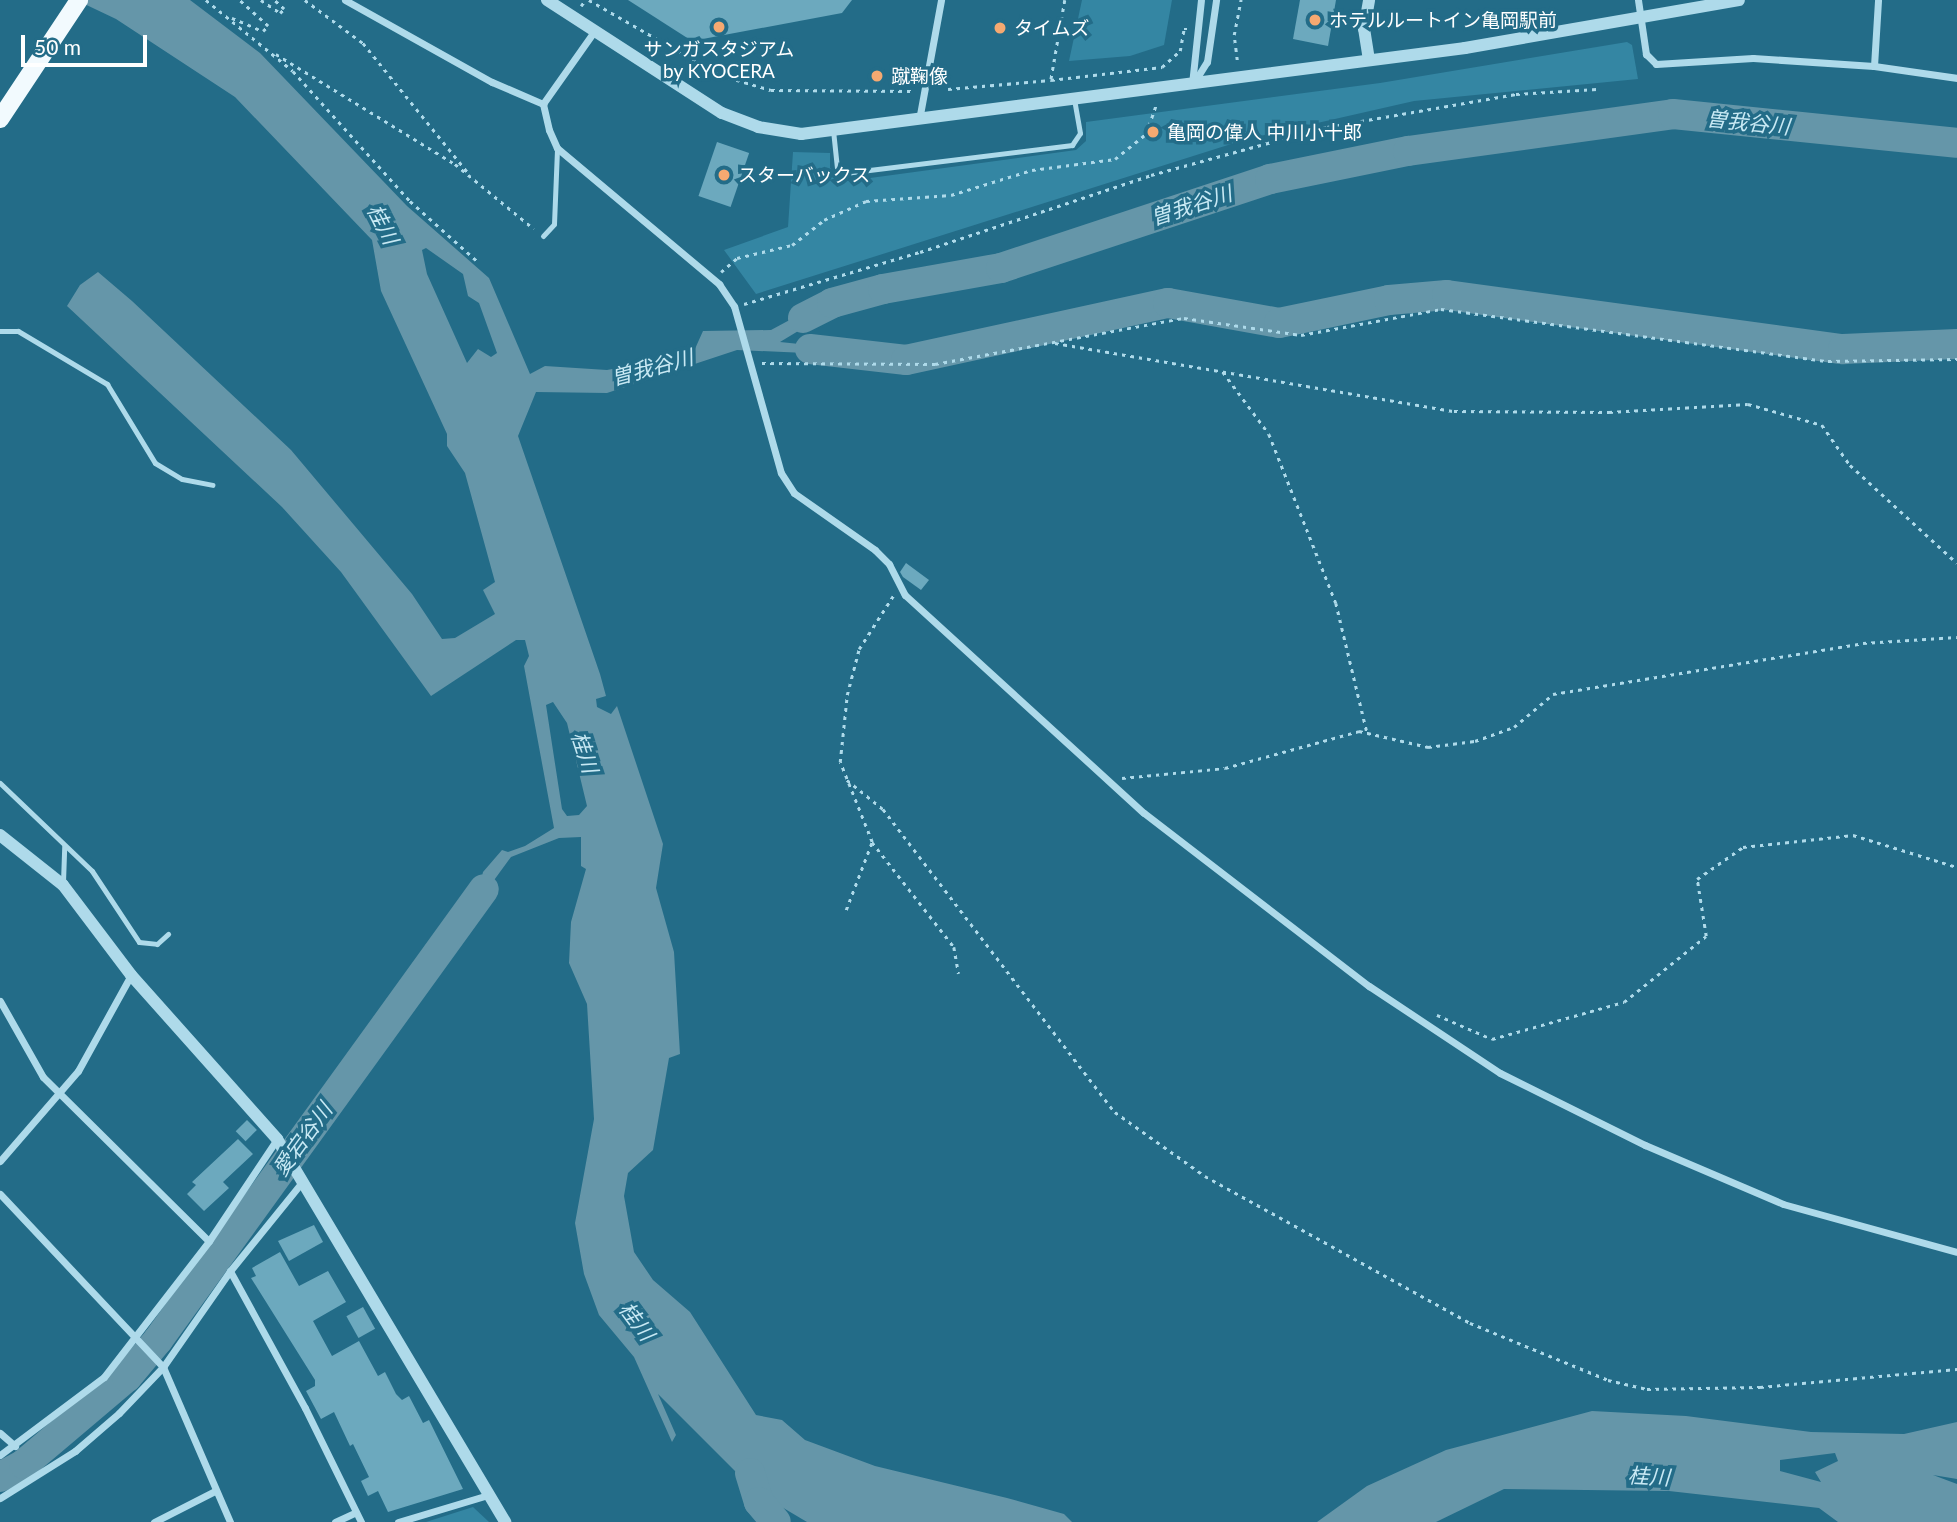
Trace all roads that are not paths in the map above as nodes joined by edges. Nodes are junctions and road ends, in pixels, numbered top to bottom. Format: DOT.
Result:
graph roads {
  1 [pos="79,0"];
  2 [pos="345,0"];
  3 [pos="547,0"];
  4 [pos="941,0"];
  5 [pos="1200,0"];
  6 [pos="1216,0"];
  7 [pos="1369,0"];
  8 [pos="1638,0"];
  9 [pos="1739,0"];
  10 [pos="1878,0"];
  11 [pos="1641,18"];
  12 [pos="593,33"];
  13 [pos="1369,60"];
  14 [pos="1874,66"];
  15 [pos="1957,78"];
  16 [pos="1192,85"];
  17 [pos="1074,100"];
  18 [pos="542,104"];
  19 [pos="0,119"];
  20 [pos="918,121"];
  21 [pos="833,131"];
  22 [pos="556,148"];
  23 [pos="543,236"];
  24 [pos="0,331"];
  25 [pos="212,485"];
  26 [pos="0,783"];
  27 [pos="0,835"];
  28 [pos="64,846"];
  29 [pos="63,885"];
  30 [pos="168,934"];
  31 [pos="131,975"];
  32 [pos="0,1001"];
  33 [pos="61,1096"];
  34 [pos="280,1142"];
  35 [pos="0,1161"];
  36 [pos="300,1176"];
  37 [pos="0,1194"];
  38 [pos="209,1241"];
  39 [pos="1957,1252"];
  40 [pos="230,1271"];
  41 [pos="140,1343"];
  42 [pos="161,1365"];
  43 [pos="0,1433"];
  44 [pos="15,1446"];
  45 [pos="0,1455"];
  46 [pos="215,1491"];
  47 [pos="488,1495"];
  48 [pos="0,1498"];
  49 [pos="354,1513"];
  50 [pos="154,1522"];
  51 [pos="230,1522"];
  52 [pos="335,1522"];
  53 [pos="360,1522"];
  54 [pos="398,1522"];
  55 [pos="505,1522"];
  1 -- 19 [label="main road"];
  2 -- 18 [label="street"];
  3 -- 12 [label="street"];
  4 -- 20 [label="street"];
  5 -- 16 [label="street"];
  6 -- 16 [label="street"];
  7 -- 13 [label="street"];
  8 -- 11 [label="street"];
  9 -- 11 [label="street"];
  10 -- 14 [label="street"];
  11 -- 13 [label="street"];
  11 -- 14 [label="street"];
  12 -- 18 [label="street"];
  12 -- 21 [label="street"];
  13 -- 16 [label="street"];
  14 -- 15 [label="street"];
  16 -- 17 [label="street"];
  17 -- 20 [label="street"];
  17 -- 21 [label="lane"];
  18 -- 22 [label="street"];
  20 -- 21 [label="street"];
  22 -- 23 [label="lane"];
  22 -- 39 [label="street"];
  24 -- 25 [label="lane"];
  26 -- 28 [label="lane"];
  27 -- 29 [label="street"];
  28 -- 29 [label="lane"];
  28 -- 30 [label="lane"];
  29 -- 31 [label="street"];
  31 -- 33 [label="street"];
  31 -- 34 [label="street"];
  32 -- 33 [label="street"];
  33 -- 35 [label="street"];
  33 -- 38 [label="street"];
  34 -- 36 [label="street"];
  34 -- 38 [label="street"];
  36 -- 40 [label="street"];
  36 -- 47 [label="street"];
  37 -- 41 [label="street"];
  38 -- 41 [label="street"];
  40 -- 42 [label="street"];
  40 -- 49 [label="street"];
  41 -- 42 [label="street"];
  41 -- 44 [label="street"];
  42 -- 46 [label="street"];
  42 -- 48 [label="street"];
  43 -- 44 [label="street"];
  44 -- 45 [label="street"];
  46 -- 50 [label="street"];
  46 -- 51 [label="street"];
  47 -- 54 [label="street"];
  47 -- 55 [label="street"];
  49 -- 52 [label="street"];
  49 -- 53 [label="street"];
}
